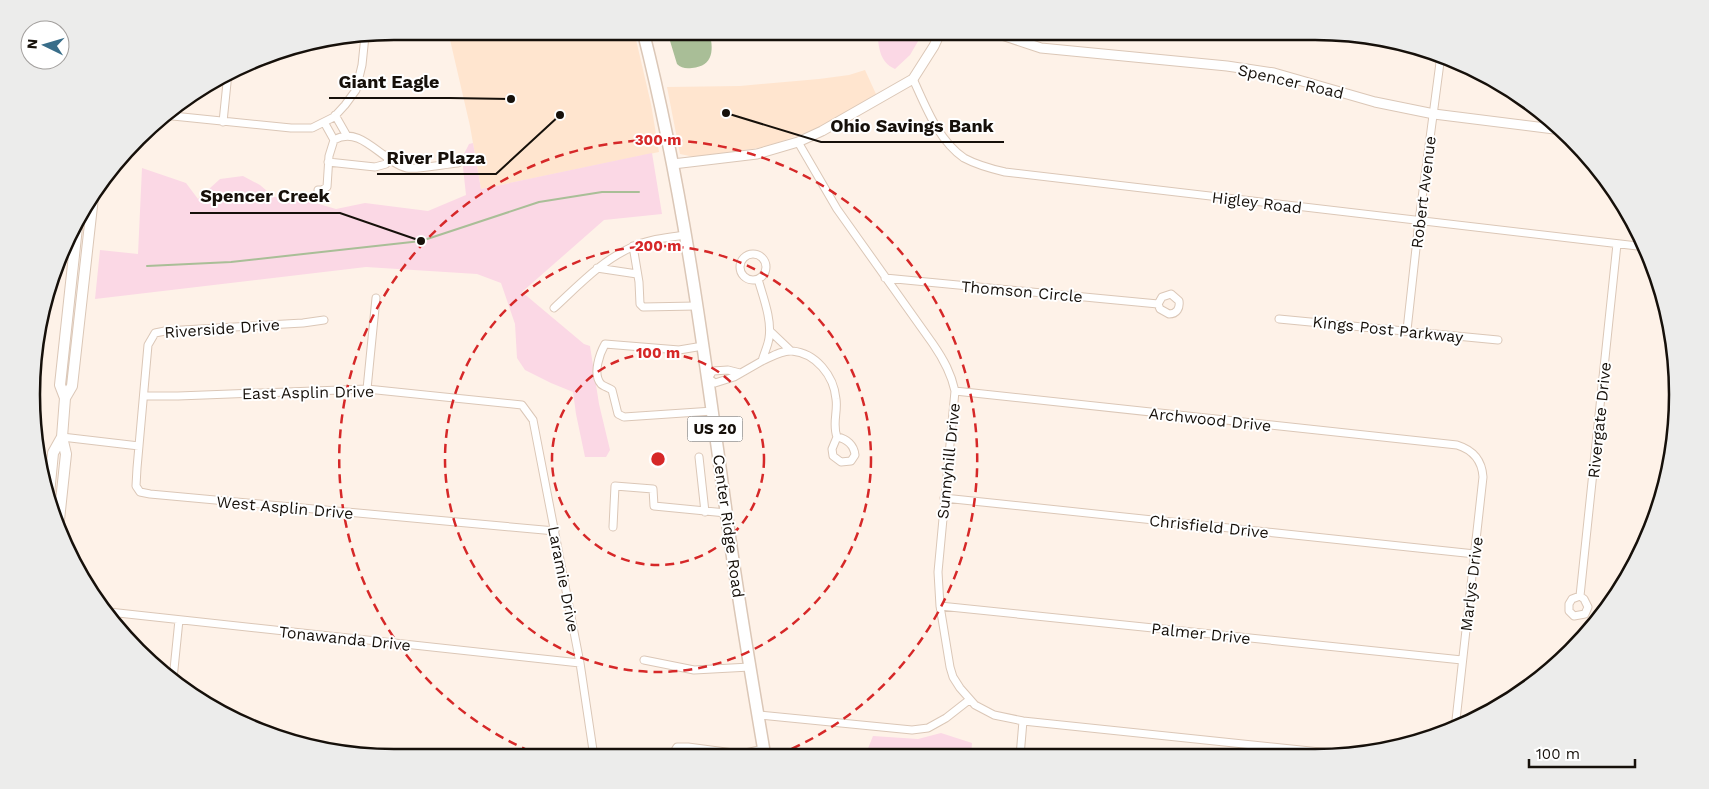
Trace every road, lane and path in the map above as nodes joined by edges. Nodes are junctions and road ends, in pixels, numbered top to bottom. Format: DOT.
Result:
graph roads {
  1 [pos="645,40"];
  2 [pos="937,40"];
  3 [pos="1016,40"];
  4 [pos="364,42"];
  5 [pos="1440,63"];
  6 [pos="913,79"];
  7 [pos="227,82"];
  8 [pos="1434,114"];
  9 [pos="335,115"];
  10 [pos="174,117"];
  11 [pos="223,122"];
  12 [pos="324,122"];
  13 [pos="1548,128"];
  14 [pos="347,136"];
  15 [pos="334,140"];
  16 [pos="798,142"];
  17 [pos="386,155"];
  18 [pos="328,162"];
  19 [pos="458,162"];
  20 [pos="673,164"];
  21 [pos="318,190"];
  22 [pos="92,210"];
  23 [pos="1419,221"];
  24 [pos="685,235"];
  25 [pos="76,241"];
  26 [pos="1617,244"];
  27 [pos="633,246"];
  28 [pos="1636,246"];
  29 [pos="597,268"];
  30 [pos="637,274"];
  31 [pos="885,278"];
  32 [pos="758,279"];
  33 [pos="376,298"];
  34 [pos="1158,304"];
  35 [pos="696,306"];
  36 [pos="554,308"];
  37 [pos="1279,318"];
  38 [pos="324,320"];
  39 [pos="1407,330"];
  40 [pos="770,331"];
  41 [pos="1498,340"];
  42 [pos="703,346"];
  43 [pos="791,351"];
  44 [pos="762,361"];
  45 [pos="708,378"];
  46 [pos="367,389"];
  47 [pos="955,391"];
  48 [pos="144,396"];
  49 [pos="65,398"];
  50 [pos="522,406"];
  51 [pos="713,411"];
  52 [pos="62,437"];
  53 [pos="837,437"];
  54 [pos="139,446"];
  55 [pos="1464,448"];
  56 [pos="699,457"];
  57 [pos="50,479"];
  58 [pos="944,498"];
  59 [pos="60,511"];
  60 [pos="705,512"];
  61 [pos="726,513"];
  62 [pos="613,527"];
  63 [pos="555,531"];
  64 [pos="1475,554"];
  65 [pos="1580,596"];
  66 [pos="940,606"];
  67 [pos="115,613"];
  68 [pos="179,620"];
  69 [pos="644,660"];
  70 [pos="1462,660"];
  71 [pos="580,663"];
  72 [pos="750,668"];
  73 [pos="174,672"];
  74 [pos="969,700"];
  75 [pos="759,715"];
  76 [pos="1456,719"];
  77 [pos="1023,721"];
  78 [pos="593,749"];
  79 [pos="675,749"];
  80 [pos="703,749"];
  81 [pos="763,749"];
  82 [pos="1021,749"];
  83 [pos="1291,749"];
  1 -- 20 [label="main road, Center Ridge Road / US 20"];
  2 -- 6 [label="street"];
  3 -- 8 [label="street, Spencer Road"];
  4 -- 9 [label="street"];
  5 -- 8 [label="street, Robert Avenue"];
  6 -- 16 [label="street"];
  6 -- 23 [label="street, Higley Road"];
  7 -- 11 [label="street"];
  8 -- 13 [label="street, Spencer Road"];
  8 -- 23 [label="street, Robert Avenue"];
  9 -- 12 [label="street"];
  9 -- 14 [label="street"];
  10 -- 11 [label="street"];
  11 -- 12 [label="street"];
  12 -- 15 [label="street"];
  14 -- 15 [label="street"];
  14 -- 17 [label="street"];
  15 -- 18 [label="street"];
  16 -- 20 [label="street"];
  16 -- 31 [label="street, Sunnyhill Drive"];
  17 -- 18 [label="street"];
  17 -- 19 [label="street"];
  18 -- 21 [label="street"];
  20 -- 24 [label="main road, Center Ridge Road / US 20"];
  22 -- 49 [label="main road"];
  23 -- 26 [label="street, Higley Road"];
  23 -- 39 [label="street, Robert Avenue"];
  24 -- 27 [label="street"];
  24 -- 35 [label="main road, Center Ridge Road / US 20"];
  25 -- 49 [label="main road"];
  26 -- 28 [label="street, Higley Road"];
  26 -- 65 [label="street, Rivergate Drive"];
  27 -- 29 [label="street"];
  27 -- 30 [label="street"];
  29 -- 30 [label="street"];
  29 -- 36 [label="street"];
  30 -- 35 [label="street"];
  31 -- 34 [label="street, Thomson Circle"];
  31 -- 47 [label="street, Sunnyhill Drive"];
  32 -- 40 [label="street"];
  33 -- 46 [label="street"];
  35 -- 42 [label="main road, Center Ridge Road / US 20"];
  37 -- 39 [label="street, Kings Post Parkway"];
  38 -- 48 [label="street, Riverside Drive"];
  39 -- 41 [label="street, Kings Post Parkway"];
  40 -- 43 [label="street"];
  40 -- 44 [label="street"];
  42 -- 45 [label="main road, Center Ridge Road / US 20"];
  42 -- 51 [label="street"];
  43 -- 44 [label="street"];
  43 -- 53 [label="street"];
  44 -- 45 [label="street"];
  45 -- 51 [label="main road, Center Ridge Road / US 20"];
  46 -- 48 [label="street, East Asplin Drive"];
  46 -- 50 [label="street, East Asplin Drive"];
  47 -- 55 [label="street, Archwood Drive"];
  47 -- 58 [label="street, Sunnyhill Drive"];
  48 -- 54 [label="street"];
  49 -- 52 [label="main road"];
  50 -- 63 [label="street, Laramie Drive"];
  51 -- 61 [label="main road, Center Ridge Road / US 20"];
  52 -- 54 [label="street"];
  52 -- 57 [label="main road"];
  52 -- 59 [label="main road"];
  54 -- 63 [label="street, West Asplin Drive"];
  55 -- 64 [label="street, Marlys Drive"];
  56 -- 60 [label="street"];
  58 -- 64 [label="street, Chrisfield Drive"];
  58 -- 66 [label="street, Sunnyhill Drive"];
  60 -- 61 [label="street"];
  60 -- 62 [label="street"];
  61 -- 72 [label="main road, Center Ridge Road / US 20"];
  63 -- 71 [label="street, Laramie Drive"];
  64 -- 70 [label="street, Marlys Drive"];
  66 -- 70 [label="street, Palmer Drive"];
  66 -- 74 [label="street, Sunnyhill Drive"];
  67 -- 68 [label="street, Tonawanda Drive"];
  68 -- 71 [label="street, Tonawanda Drive"];
  68 -- 73 [label="street"];
  69 -- 72 [label="street"];
  70 -- 76 [label="street, Marlys Drive"];
  71 -- 78 [label="street, Laramie Drive"];
  72 -- 75 [label="main road, Center Ridge Road / US 20"];
  74 -- 75 [label="street"];
  74 -- 77 [label="street"];
  75 -- 81 [label="main road, Center Ridge Road / US 20"];
  77 -- 82 [label="street"];
  77 -- 83 [label="street"];
  79 -- 80 [label="street"];
}
